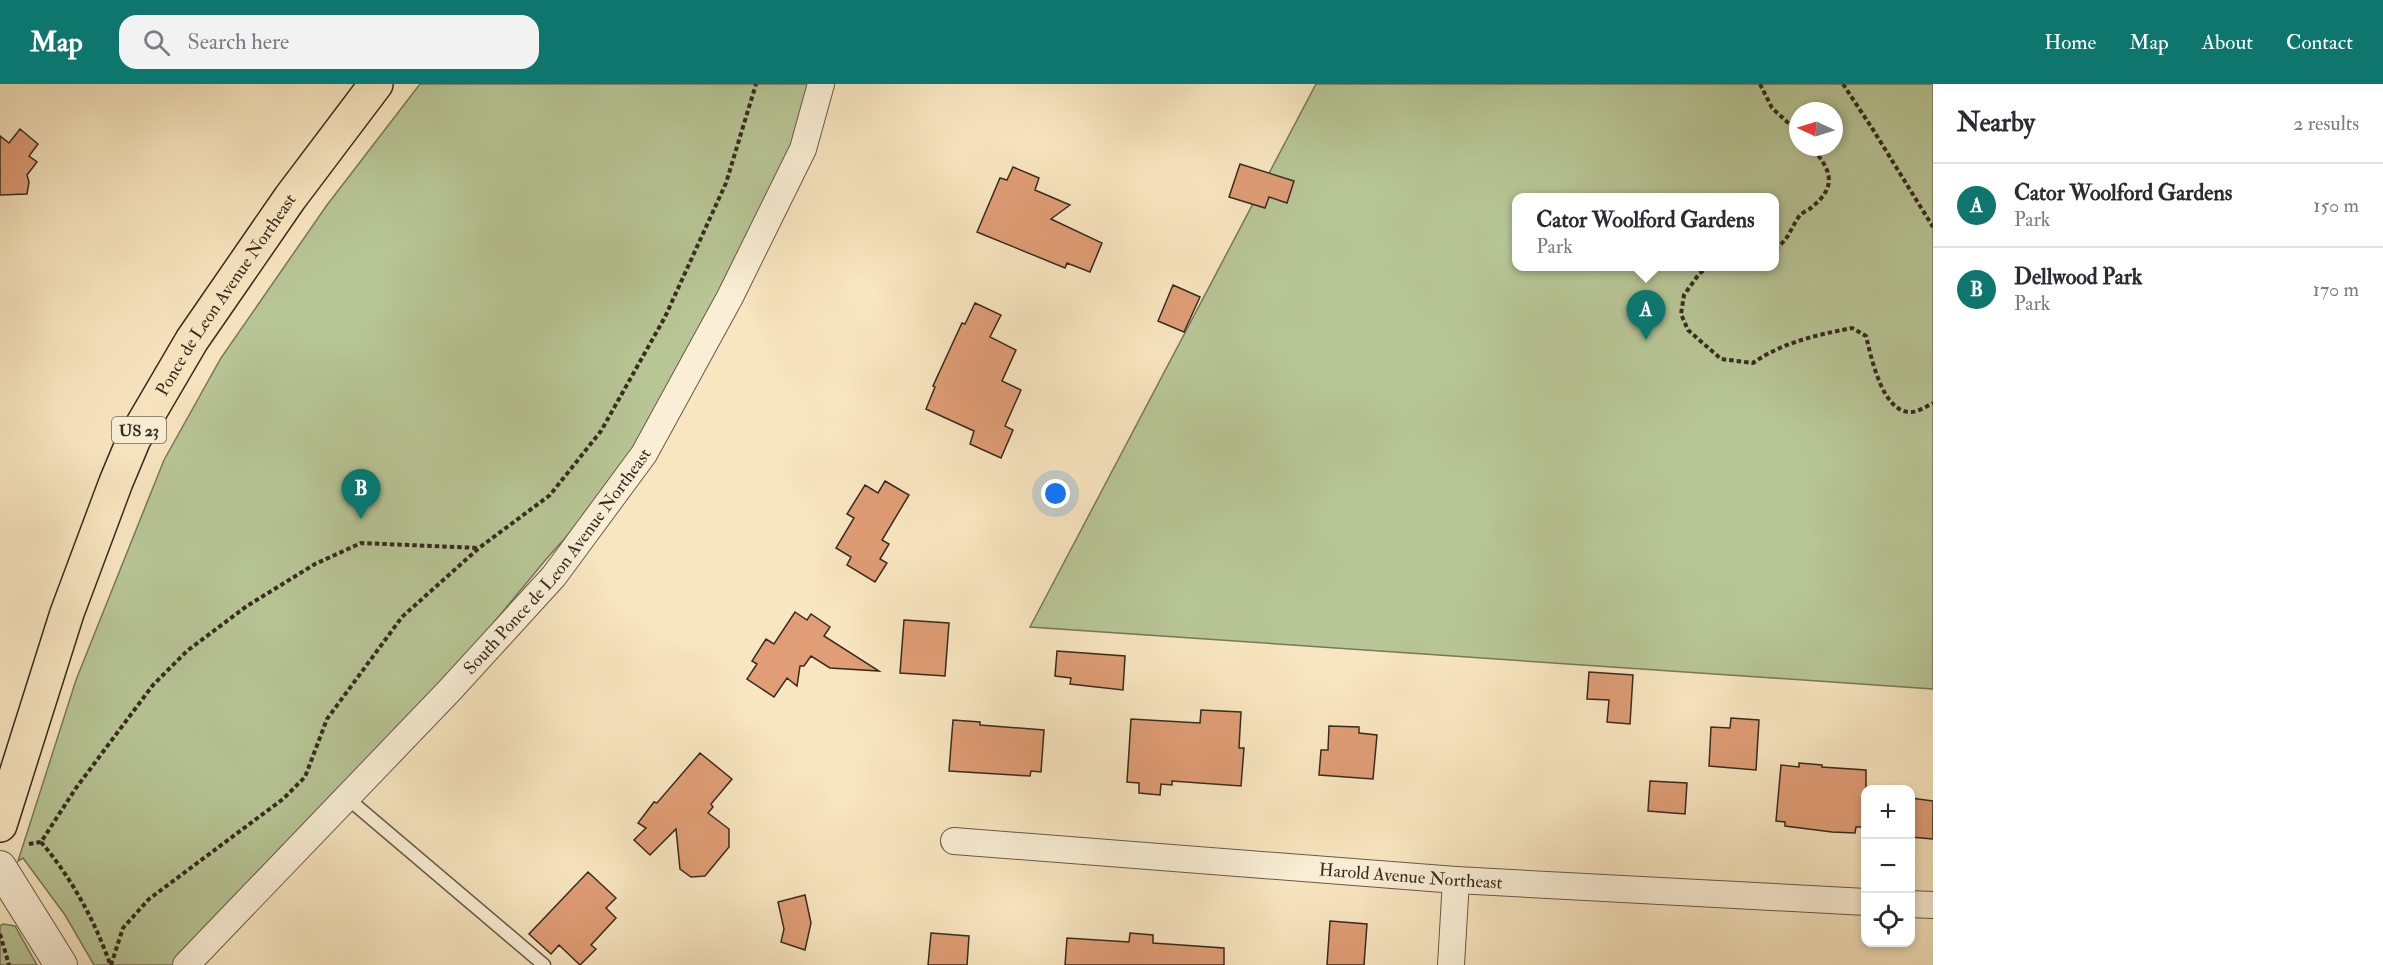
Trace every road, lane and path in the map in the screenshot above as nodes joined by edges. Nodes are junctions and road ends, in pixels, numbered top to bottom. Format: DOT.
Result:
graph roads {
  1 [pos="376,84"];
  2 [pos="756,84"];
  3 [pos="821,84"];
  4 [pos="1760,84"];
  5 [pos="1843,84"];
  6 [pos="1789,124"];
  7 [pos="1819,156"];
  8 [pos="1933,227"];
  9 [pos="1779,246"];
  10 [pos="1703,271"];
  11 [pos="1933,404"];
  12 [pos="479,548"];
  13 [pos="346,797"];
  14 [pos="0,825"];
  15 [pos="954,841"];
  16 [pos="41,842"];
  17 [pos="29,844"];
  18 [pos="0,867"];
  19 [pos="1456,880"];
  20 [pos="1861,902"];
  21 [pos="1915,904"];
  22 [pos="1933,905"];
  23 [pos="0,934"];
  24 [pos="9,965"];
  25 [pos="61,965"];
  26 [pos="110,965"];
  27 [pos="186,965"];
  28 [pos="544,965"];
  29 [pos="1451,965"];
  1 -- 14 [label="highway, Ponce de Leon Avenue Northeast / US 23"];
  2 -- 12 [label="path"];
  3 -- 13 [label="street, South Ponce de Leon Avenue Northeast"];
  4 -- 6 [label="path"];
  5 -- 8 [label="path"];
  7 -- 9 [label="path"];
  10 -- 11 [label="path"];
  12 -- 16 [label="path"];
  12 -- 26 [label="path"];
  13 -- 27 [label="street, South Ponce de Leon Avenue Northeast"];
  13 -- 28 [label="lane"];
  15 -- 19 [label="street, Harold Avenue Northeast"];
  16 -- 17 [label="path"];
  16 -- 26 [label="path"];
  18 -- 25 [label="street"];
  19 -- 20 [label="street, Harold Avenue Northeast"];
  19 -- 29 [label="street"];
  21 -- 22 [label="street"];
  23 -- 24 [label="path"];
}
